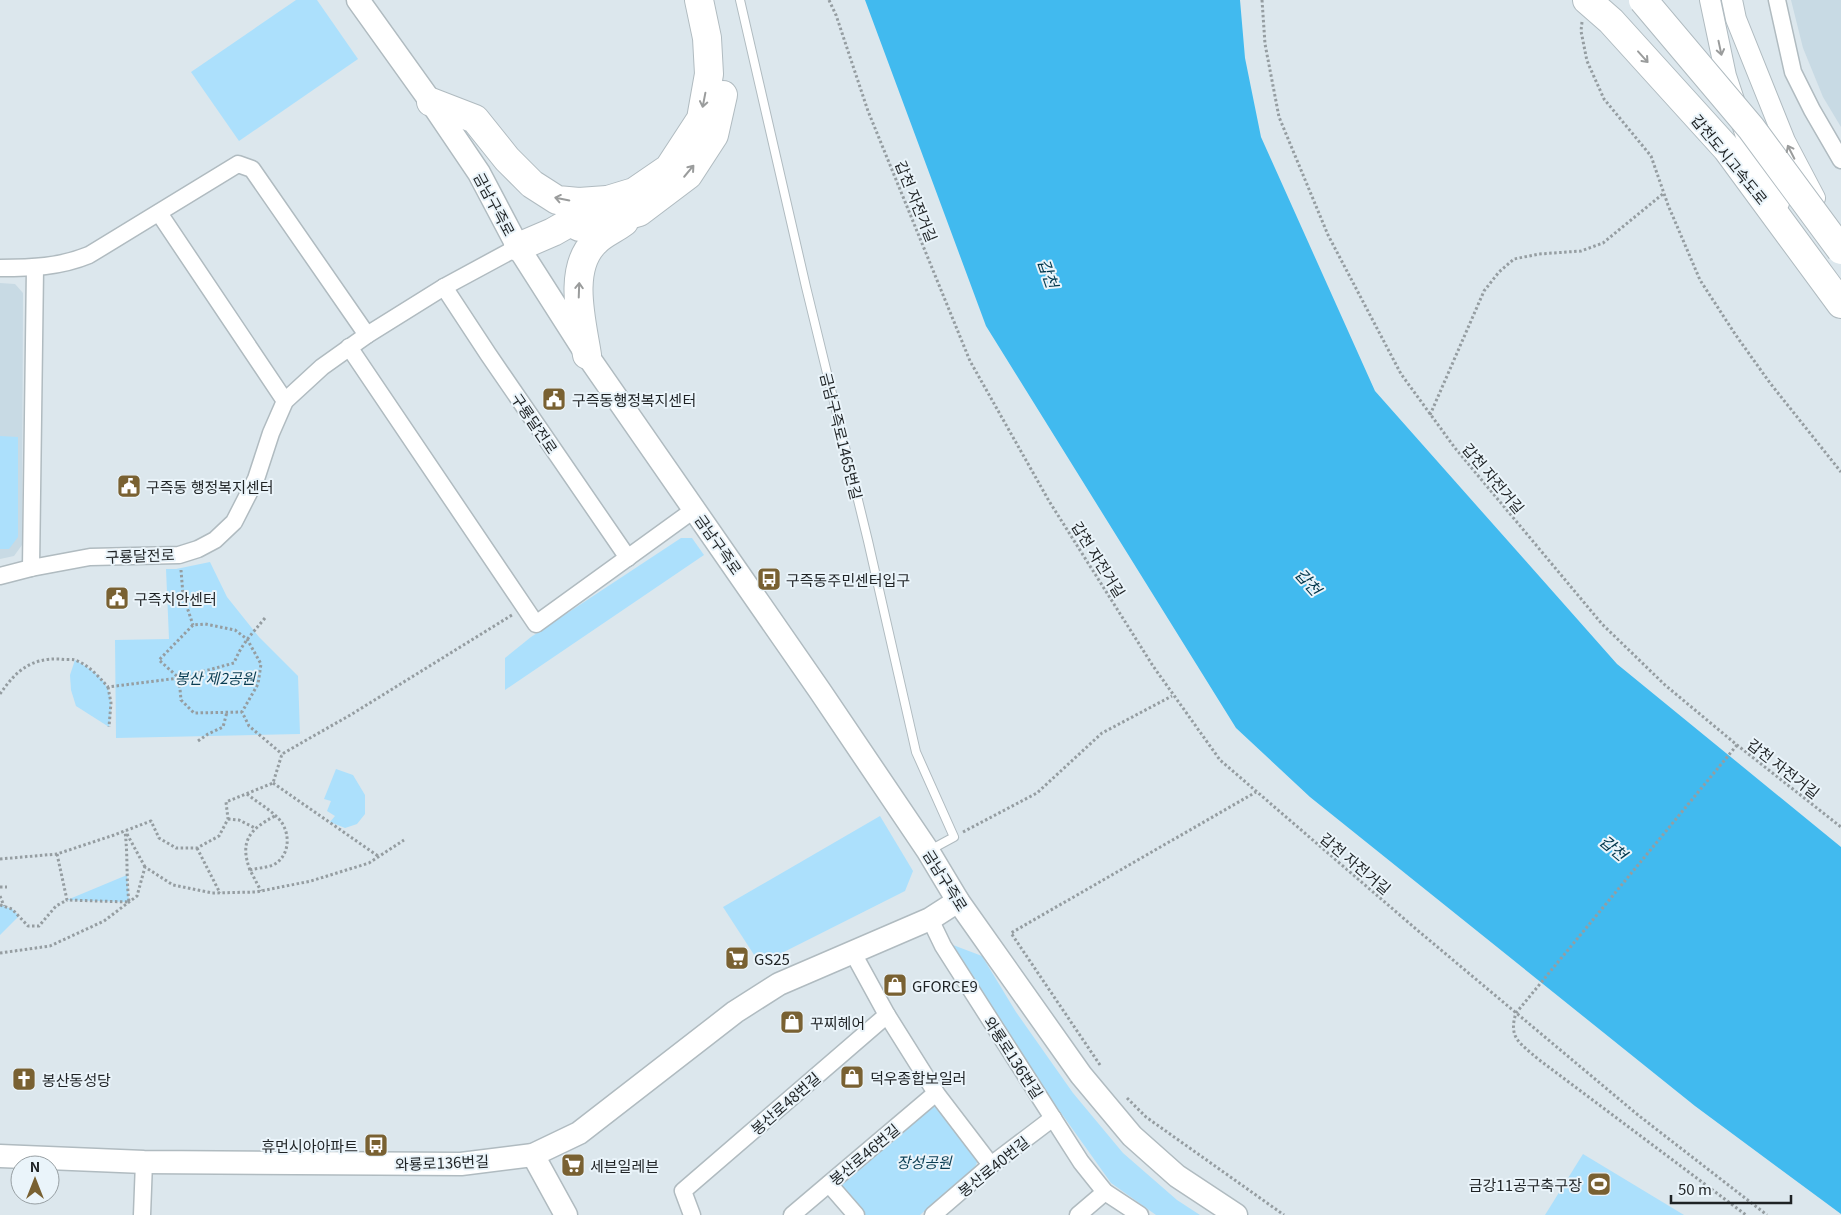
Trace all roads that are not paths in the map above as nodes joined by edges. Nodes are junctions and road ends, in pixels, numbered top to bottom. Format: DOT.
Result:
graph roads {
  1 [pos="358,0"];
  2 [pos="699,0"];
  3 [pos="717,0"];
  4 [pos="740,0"];
  5 [pos="1643,0"];
  6 [pos="1710,0"];
  7 [pos="1732,0"];
  8 [pos="1777,0"];
  9 [pos="1585,8"];
  10 [pos="431,102"];
  11 [pos="1841,160"];
  12 [pos="611,199"];
  13 [pos="639,212"];
  14 [pos="159,213"];
  15 [pos="553,232"];
  16 [pos="1841,240"];
  17 [pos="518,247"];
  18 [pos="1841,250"];
  19 [pos="0,268"];
  20 [pos="35,268"];
  21 [pos="444,287"];
  22 [pos="1841,297"];
  23 [pos="1841,304"];
  24 [pos="367,335"];
  25 [pos="349,347"];
  26 [pos="587,355"];
  27 [pos="285,401"];
  28 [pos="695,509"];
  29 [pos="628,558"];
  30 [pos="32,568"];
  31 [pos="0,576"];
  32 [pos="928,851"];
  33 [pos="958,901"];
  34 [pos="930,919"];
  35 [pos="853,953"];
  36 [pos="887,1015"];
  37 [pos="936,1093"];
  38 [pos="1053,1118"];
  39 [pos="532,1155"];
  40 [pos="0,1156"];
  41 [pos="144,1162"];
  42 [pos="991,1165"];
  43 [pos="829,1184"];
  44 [pos="1104,1192"];
  45 [pos="142,1215"];
  46 [pos="566,1215"];
  47 [pos="692,1215"];
  48 [pos="792,1215"];
  49 [pos="856,1215"];
  50 [pos="934,1215"];
  51 [pos="1078,1215"];
  52 [pos="1140,1215"];
  53 [pos="1236,1215"];
  1 -- 10 [label="main road, 금남구즉로"];
  2 -- 12 [label="highway, one-way"];
  13 -- 3 [label="highway, one-way"];
  4 -- 32 [label="lane, 금남구즉로1465번길"];
  5 -- 18 [label="highway, bridge"];
  6 -- 22 [label="street, one-way"];
  16 -- 7 [label="street, one-way"];
  8 -- 11 [label="street"];
  9 -- 23 [label="highway, 갑천도시고속도로, one-way"];
  12 -- 10 [label="highway, one-way"];
  10 -- 17 [label="main road, 금남구즉로"];
  12 -- 15 [label="highway"];
  13 -- 15 [label="highway"];
  26 -- 13 [label="highway, one-way"];
  14 -- 20 [label="street"];
  14 -- 24 [label="street"];
  14 -- 27 [label="street"];
  15 -- 17 [label="highway"];
  17 -- 21 [label="street, 구룡달전로"];
  17 -- 26 [label="main road, 금남구즉로"];
  19 -- 20 [label="street"];
  20 -- 30 [label="street"];
  21 -- 24 [label="street, 구룡달전로"];
  21 -- 29 [label="street, 구룡달전로"];
  24 -- 25 [label="street, 구룡달전로"];
  25 -- 27 [label="street, 구룡달전로"];
  25 -- 29 [label="street, 금남구즉로"];
  26 -- 28 [label="main road, 금남구즉로"];
  27 -- 30 [label="street, 구룡달전로"];
  28 -- 29 [label="street, 금남구즉로"];
  28 -- 32 [label="main road, 금남구즉로"];
  30 -- 31 [label="street, 구룡달전로"];
  32 -- 33 [label="main road, 금남구즉로"];
  33 -- 34 [label="main road, 와룡로136번길"];
  33 -- 53 [label="main road, 금남구즉로"];
  34 -- 35 [label="main road, 와룡로136번길"];
  34 -- 38 [label="street, 와룡로136번길"];
  35 -- 36 [label="street"];
  35 -- 39 [label="main road, 와룡로136번길"];
  36 -- 37 [label="street"];
  36 -- 47 [label="street, 봉산로48번길"];
  37 -- 42 [label="street"];
  37 -- 43 [label="street, 봉산로46번길"];
  38 -- 42 [label="street, 봉산로40번길"];
  38 -- 44 [label="street, 와룡로136번길"];
  39 -- 41 [label="main road, 와룡로136번길"];
  39 -- 46 [label="main road"];
  40 -- 41 [label="main road, 와룡로136번길"];
  41 -- 45 [label="street"];
  42 -- 50 [label="street, 봉산로40번길"];
  43 -- 48 [label="street, 봉산로46번길"];
  43 -- 49 [label="street"];
  44 -- 51 [label="street"];
  44 -- 52 [label="street, 와룡로136번길"];
}
